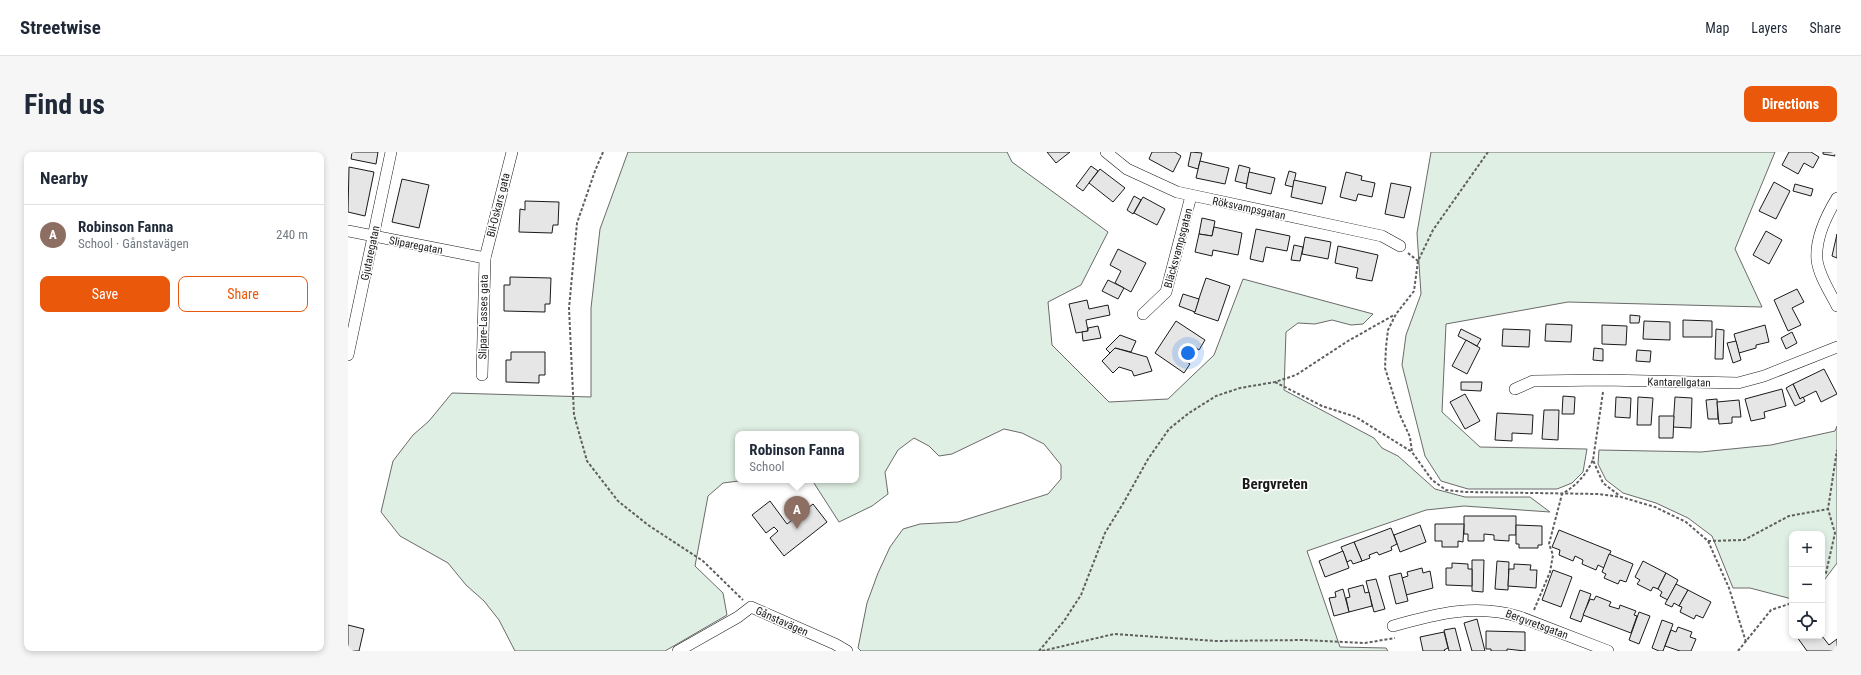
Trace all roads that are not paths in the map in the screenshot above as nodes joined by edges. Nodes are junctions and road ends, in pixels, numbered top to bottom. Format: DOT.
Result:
graph roads {
  1 [pos="391,152"];
  2 [pos="512,152"];
  3 [pos="1106,152"];
  4 [pos="1191,196"];
  5 [pos="1837,198"];
  6 [pos="348,230"];
  7 [pos="374,236"];
  8 [pos="1400,246"];
  9 [pos="485,258"];
  10 [pos="1837,306"];
  11 [pos="1144,314"];
  12 [pos="1837,347"];
  13 [pos="348,354"];
  14 [pos="482,375"];
  15 [pos="1516,389"];
  16 [pos="1393,626"];
  17 [pos="678,651"];
  18 [pos="847,651"];
  19 [pos="1608,651"];
  1 -- 7 [label="street, Gjutaregatan"];
  2 -- 9 [label="street, Bil-Oskars gata"];
  3 -- 4 [label="street, Röksvampsgatan"];
  4 -- 8 [label="street, Röksvampsgatan"];
  4 -- 11 [label="street, Bläcksvampsgatan"];
  5 -- 10 [label="street"];
  6 -- 7 [label="street, Sliparegatan"];
  7 -- 9 [label="street, Sliparegatan"];
  7 -- 13 [label="street, Gjutaregatan"];
  9 -- 14 [label="street, Slipare-Lasses gata"];
  12 -- 15 [label="street, Kantarellgatan"];
  16 -- 19 [label="street, Bergvretsgatan"];
  17 -- 18 [label="street, Gånstavägen"];
}
